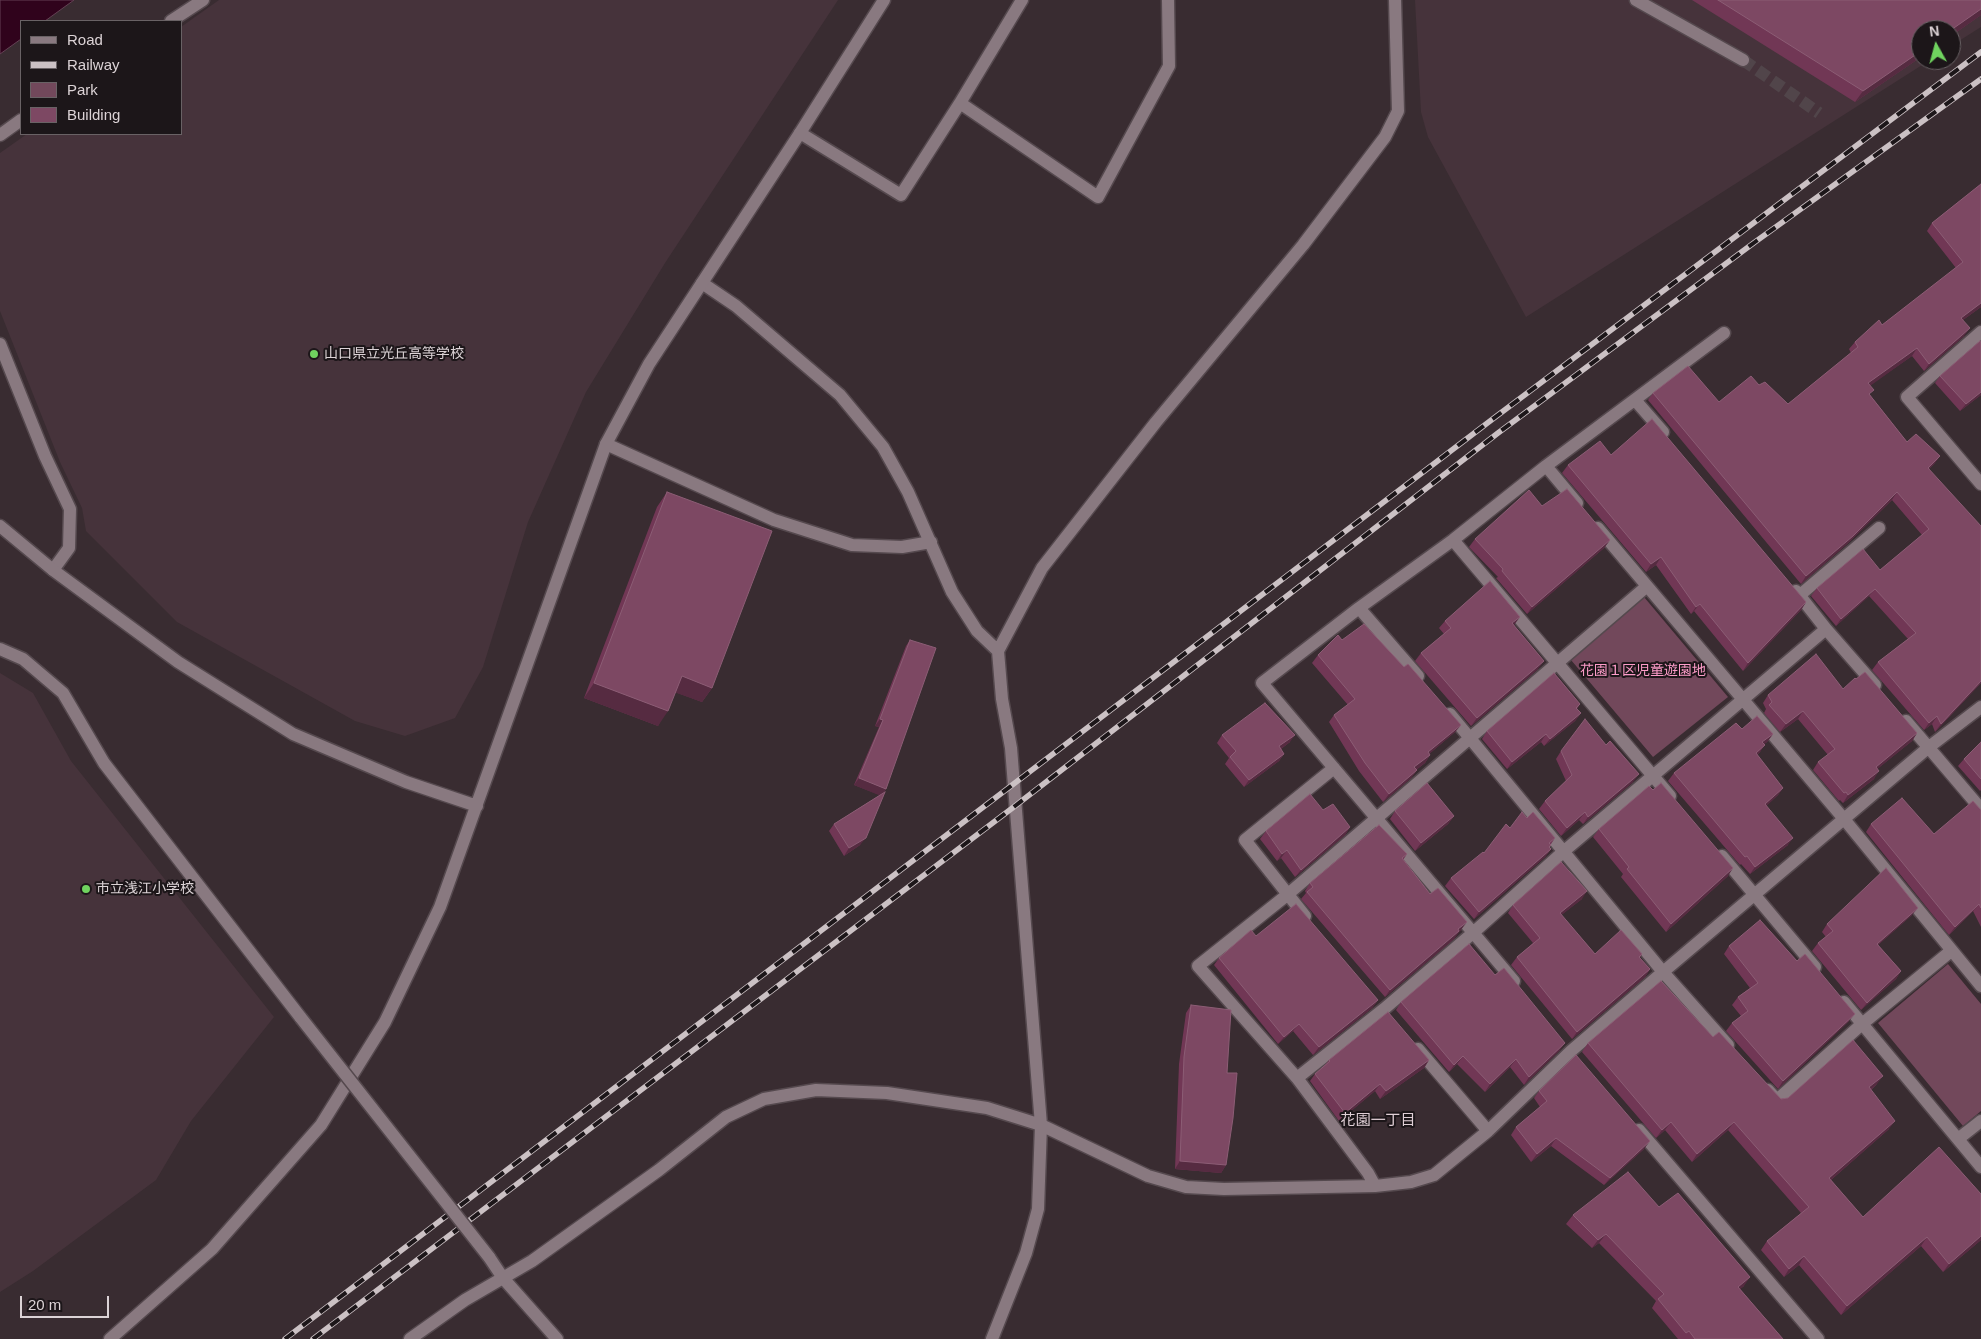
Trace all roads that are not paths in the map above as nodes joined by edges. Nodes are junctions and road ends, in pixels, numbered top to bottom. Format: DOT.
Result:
graph roads {
  1 [pos="204,0"];
  2 [pos="884,0"];
  3 [pos="1022,0"];
  4 [pos="1168,0"];
  5 [pos="1395,0"];
  6 [pos="1636,0"];
  7 [pos="173,20"];
  8 [pos="1742,60"];
  9 [pos="960,103"];
  10 [pos="20,121"];
  11 [pos="800,133"];
  12 [pos="0,135"];
  13 [pos="702,284"];
  14 [pos="1981,332"];
  15 [pos="1724,333"];
  16 [pos="0,344"];
  17 [pos="1635,400"];
  18 [pos="606,444"];
  19 [pos="1673,445"];
  20 [pos="1546,466"];
  21 [pos="1981,484"];
  22 [pos="0,526"];
  23 [pos="1880,528"];
  24 [pos="1453,540"];
  25 [pos="931,542"];
  26 [pos="54,570"];
  27 [pos="1787,580"];
  28 [pos="1646,587"];
  29 [pos="1800,595"];
  30 [pos="1359,608"];
  31 [pos="1826,629"];
  32 [pos="0,649"];
  33 [pos="998,651"];
  34 [pos="1556,662"];
  35 [pos="1427,687"];
  36 [pos="1884,696"];
  37 [pos="1439,701"];
  38 [pos="1743,701"];
  39 [pos="1981,707"];
  40 [pos="1897,710"];
  41 [pos="1470,737"];
  42 [pos="1929,748"];
  43 [pos="1334,768"];
  44 [pos="1652,776"];
  45 [pos="1678,805"];
  46 [pos="477,806"];
  47 [pos="1981,809"];
  48 [pos="1376,818"];
  49 [pos="1844,820"];
  50 [pos="1716,850"];
  51 [pos="1563,852"];
  52 [pos="1287,895"];
  53 [pos="1755,895"];
  54 [pos="1313,925"];
  55 [pos="1474,932"];
  56 [pos="1951,951"];
  57 [pos="1663,972"];
  58 [pos="1824,978"];
  59 [pos="1981,986"];
  60 [pos="1522,992"];
  61 [pos="1837,993"];
  62 [pos="1862,1024"];
  63 [pos="1408,1038"];
  64 [pos="1739,1057"];
  65 [pos="1297,1078"];
  66 [pos="1758,1079"];
  67 [pos="1630,1119"];
  68 [pos="1981,1121"];
  69 [pos="1041,1125"];
  70 [pos="1488,1130"];
  71 [pos="1958,1139"];
  72 [pos="1981,1166"];
  73 [pos="1375,1186"];
  74 [pos="503,1278"];
  75 [pos="110,1339"];
  76 [pos="410,1339"];
  77 [pos="557,1339"];
  78 [pos="992,1339"];
  79 [pos="1818,1339"];
  1 -- 7 [label="street"];
  2 -- 11 [label="street"];
  3 -- 9 [label="street"];
  4 -- 9 [label="street"];
  5 -- 33 [label="street"];
  6 -- 8 [label="street"];
  9 -- 11 [label="street"];
  10 -- 12 [label="street"];
  11 -- 13 [label="street"];
  13 -- 18 [label="street"];
  13 -- 25 [label="street"];
  14 -- 21 [label="street"];
  15 -- 17 [label="street"];
  16 -- 26 [label="street"];
  17 -- 19 [label="street"];
  17 -- 20 [label="street"];
  18 -- 25 [label="street"];
  18 -- 46 [label="street"];
  20 -- 24 [label="street"];
  20 -- 28 [label="street"];
  22 -- 26 [label="street"];
  23 -- 29 [label="street"];
  24 -- 30 [label="street"];
  24 -- 34 [label="street"];
  25 -- 33 [label="street"];
  26 -- 46 [label="street"];
  27 -- 29 [label="street"];
  28 -- 34 [label="street"];
  28 -- 38 [label="street"];
  29 -- 31 [label="street"];
  30 -- 35 [label="street"];
  30 -- 43 [label="street"];
  31 -- 36 [label="street"];
  31 -- 38 [label="street"];
  32 -- 74 [label="street, bridge"];
  33 -- 69 [label="street"];
  34 -- 41 [label="street"];
  34 -- 44 [label="street"];
  37 -- 41 [label="street"];
  38 -- 44 [label="street"];
  38 -- 49 [label="street"];
  39 -- 42 [label="street"];
  40 -- 42 [label="street"];
  41 -- 48 [label="street"];
  41 -- 51 [label="street"];
  42 -- 47 [label="street"];
  42 -- 49 [label="street"];
  43 -- 48 [label="street"];
  43 -- 52 [label="street"];
  44 -- 45 [label="street"];
  44 -- 51 [label="street"];
  46 -- 75 [label="street"];
  48 -- 52 [label="street"];
  48 -- 55 [label="street"];
  49 -- 53 [label="street"];
  49 -- 56 [label="street"];
  50 -- 53 [label="street"];
  51 -- 55 [label="street"];
  51 -- 57 [label="street"];
  52 -- 54 [label="street"];
  52 -- 65 [label="street"];
  53 -- 57 [label="street"];
  53 -- 58 [label="street"];
  55 -- 60 [label="street"];
  55 -- 65 [label="street"];
  56 -- 59 [label="street"];
  56 -- 62 [label="street"];
  57 -- 64 [label="street"];
  57 -- 70 [label="street"];
  61 -- 62 [label="street"];
  62 -- 66 [label="street"];
  62 -- 71 [label="street"];
  63 -- 70 [label="street"];
  65 -- 73 [label="street"];
  67 -- 79 [label="street"];
  68 -- 71 [label="street"];
  69 -- 73 [label="street"];
  69 -- 74 [label="street"];
  69 -- 78 [label="street"];
  70 -- 73 [label="street"];
  71 -- 72 [label="street"];
  74 -- 76 [label="street"];
  74 -- 77 [label="street"];
}
